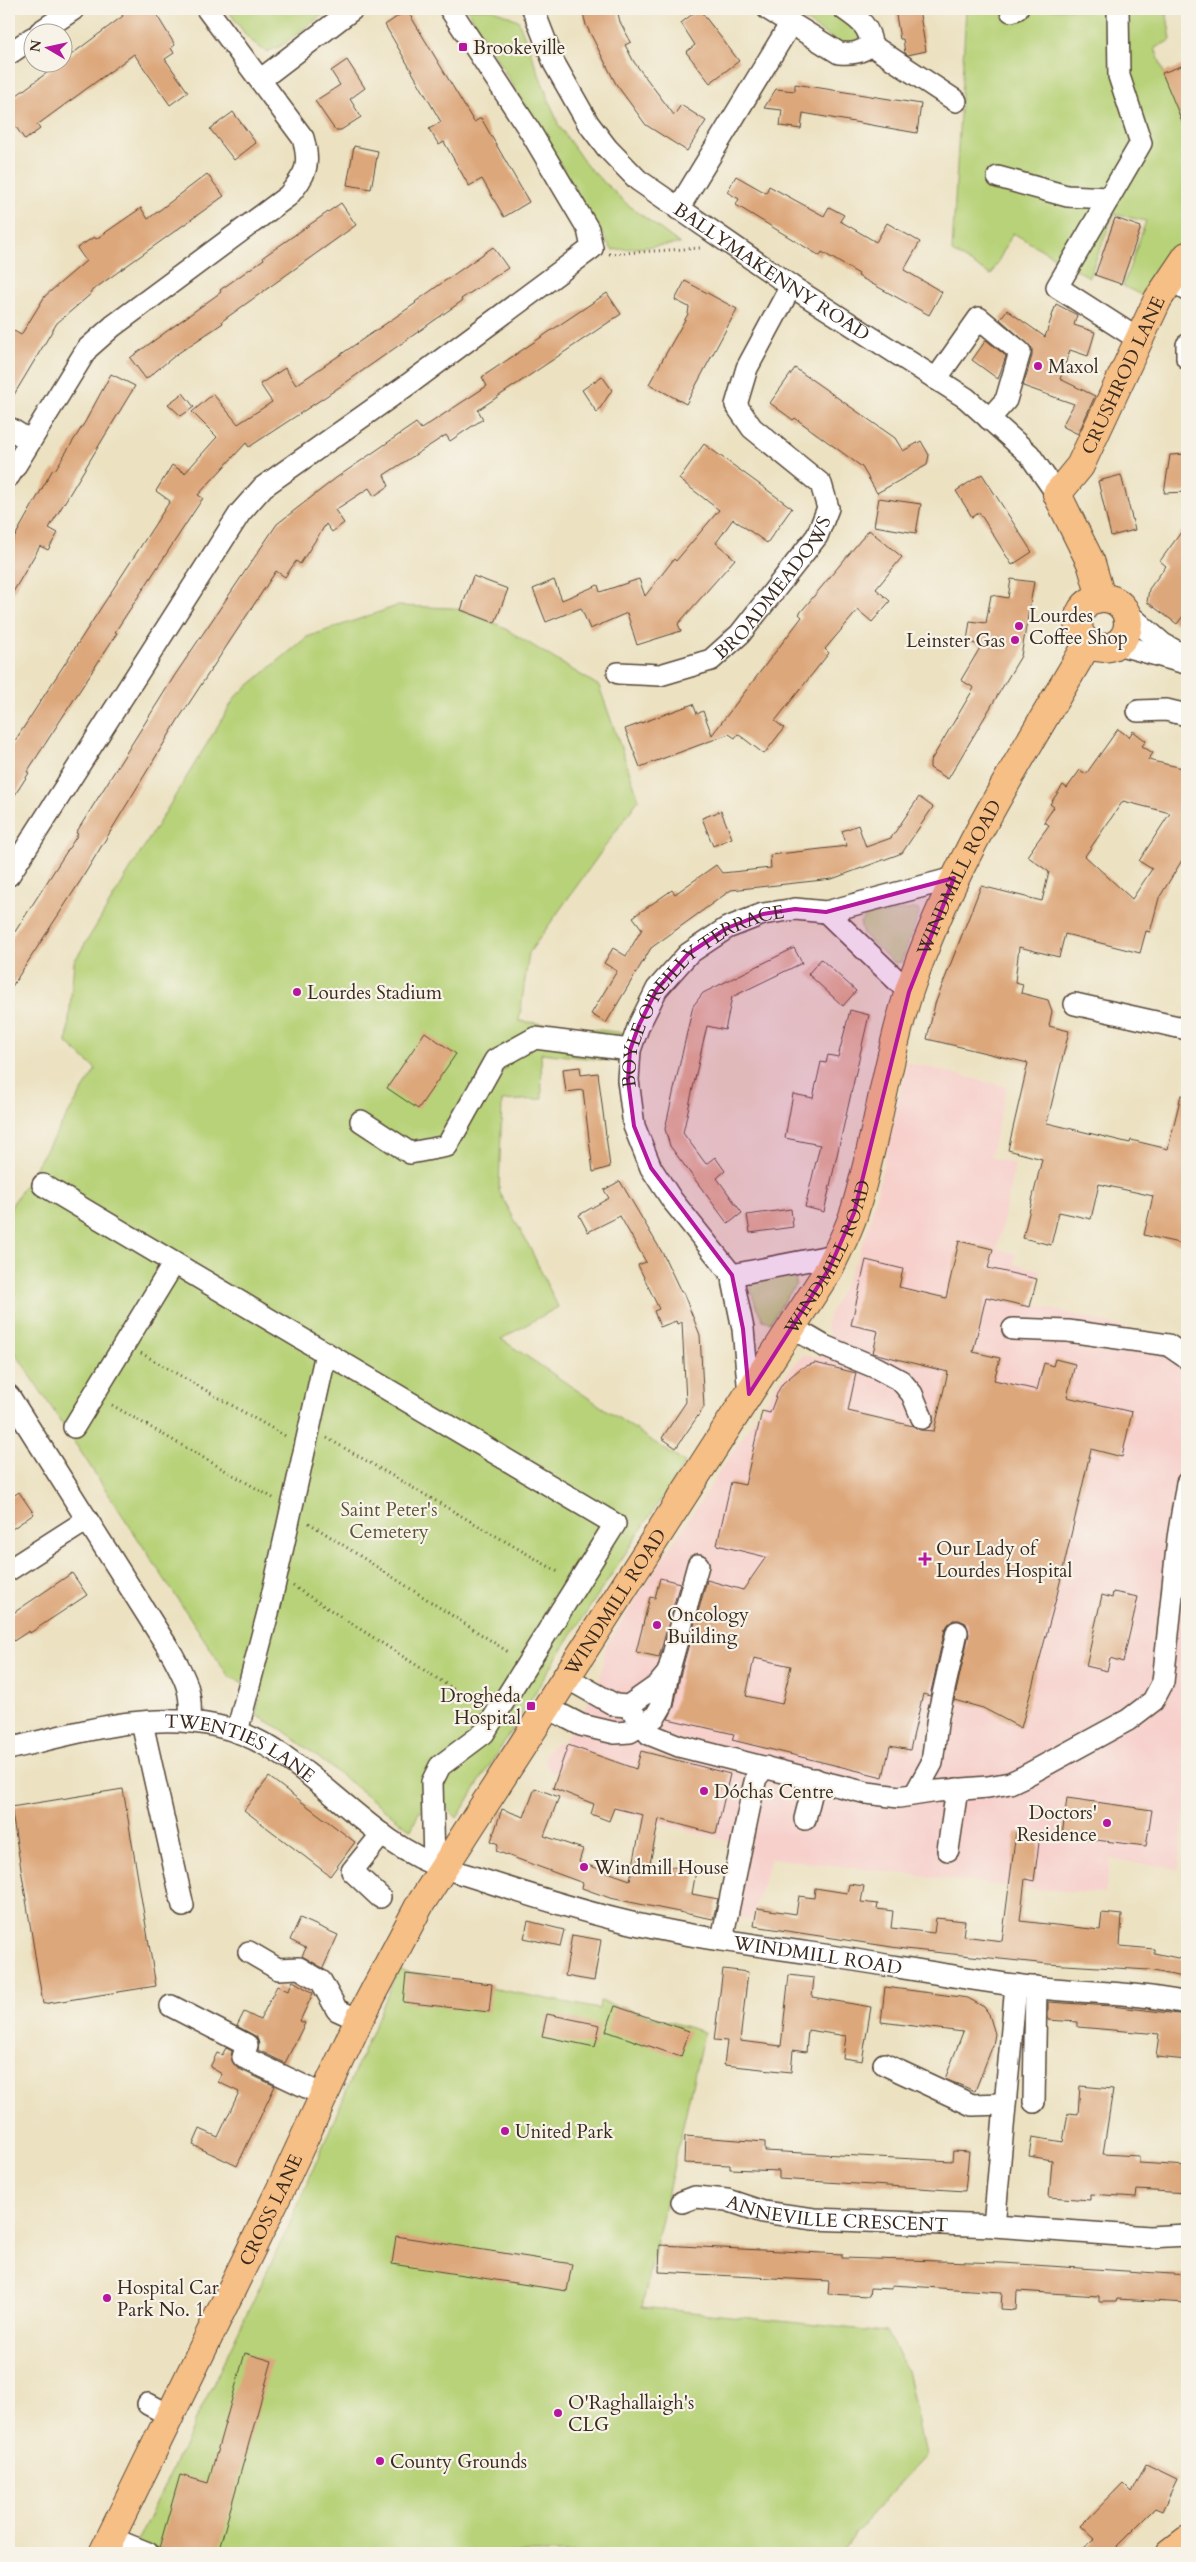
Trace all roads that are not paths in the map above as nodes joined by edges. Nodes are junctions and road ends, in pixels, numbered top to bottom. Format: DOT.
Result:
graph roads {
  1 [pos="74,9"];
  2 [pos="207,9"];
  3 [pos="353,9"];
  4 [pos="450,9"];
  5 [pos="534,9"];
  6 [pos="768,9"];
  7 [pos="844,9"];
  8 [pos="1118,9"];
  9 [pos="55,22"];
  10 [pos="791,23"];
  11 [pos="22,45"];
  12 [pos="871,45"];
  13 [pos="9,54"];
  14 [pos="260,80"];
  15 [pos="956,101"];
  16 [pos="998,177"];
  17 [pos="1109,198"];
  18 [pos="678,209"];
  19 [pos="1182,275"];
  20 [pos="791,286"];
  21 [pos="1138,339"];
  22 [pos="1187,345"];
  23 [pos="1187,358"];
  24 [pos="936,379"];
  25 [pos="989,419"];
  26 [pos="9,428"];
  27 [pos="30,441"];
  28 [pos="9,476"];
  29 [pos="1057,494"];
  30 [pos="1101,597"];
  31 [pos="1126,612"];
  32 [pos="1088,643"];
  33 [pos="1117,644"];
  34 [pos="1187,657"];
  35 [pos="1187,664"];
  36 [pos="618,673"];
  37 [pos="1138,711"];
  38 [pos="1187,715"];
  39 [pos="11,868"];
  40 [pos="954,878"];
  41 [pos="826,912"];
  42 [pos="909,992"];
  43 [pos="1075,1004"];
  44 [pos="1187,1029"];
  45 [pos="630,1050"];
  46 [pos="361,1122"];
  47 [pos="43,1185"];
  48 [pos="836,1255"];
  49 [pos="174,1263"];
  50 [pos="732,1275"];
  51 [pos="793,1328"];
  52 [pos="1013,1329"];
  53 [pos="326,1353"];
  54 [pos="1187,1358"];
  55 [pos="748,1394"];
  56 [pos="9,1396"];
  57 [pos="922,1418"];
  58 [pos="74,1427"];
  59 [pos="1187,1483"];
  60 [pos="87,1520"];
  61 [pos="698,1565"];
  62 [pos="9,1570"];
  63 [pos="957,1632"];
  64 [pos="668,1673"];
  65 [pos="567,1678"];
  66 [pos="628,1706"];
  67 [pos="548,1708"];
  68 [pos="190,1721"];
  69 [pos="142,1723"];
  70 [pos="643,1726"];
  71 [pos="237,1732"];
  72 [pos="9,1750"];
  73 [pos="765,1767"];
  74 [pos="815,1779"];
  75 [pos="957,1789"];
  76 [pos="915,1794"];
  77 [pos="805,1820"];
  78 [pos="382,1834"];
  79 [pos="948,1850"];
  80 [pos="438,1866"];
  81 [pos="380,1897"];
  82 [pos="183,1906"];
  83 [pos="722,1940"];
  84 [pos="249,1952"];
  85 [pos="1026,1986"];
  86 [pos="1187,2004"];
  87 [pos="171,2006"];
  88 [pos="360,2020"];
  89 [pos="884,2064"];
  90 [pos="323,2095"];
  91 [pos="1034,2102"];
  92 [pos="1004,2104"];
  93 [pos="682,2202"];
  94 [pos="994,2226"];
  95 [pos="1187,2235"];
  96 [pos="1187,2540"];
  97 [pos="107,2546"];
  98 [pos="148,2553"];
  99 [pos="1170,2553"];
  1 -- 9 [label="street"];
  2 -- 14 [label="street"];
  3 -- 14 [label="street"];
  4 -- 39 [label="street"];
  5 -- 18 [label="street, BALLYMAKENNY ROAD"];
  6 -- 10 [label="street"];
  7 -- 12 [label="street"];
  8 -- 17 [label="street"];
  10 -- 12 [label="street"];
  10 -- 18 [label="street"];
  11 -- 13 [label="street"];
  12 -- 15 [label="street"];
  14 -- 27 [label="street"];
  16 -- 17 [label="street"];
  17 -- 21 [label="street"];
  18 -- 20 [label="street, BALLYMAKENNY ROAD"];
  19 -- 21 [label="main road, CRUSHROD LANE"];
  20 -- 24 [label="street, BALLYMAKENNY ROAD"];
  20 -- 36 [label="street, BROADMEADOWS"];
  21 -- 29 [label="main road, CRUSHROD LANE"];
  22 -- 23 [label="street"];
  24 -- 25 [label="street, BALLYMAKENNY ROAD"];
  24 -- 25 [label="street"];
  25 -- 29 [label="street, BALLYMAKENNY ROAD"];
  26 -- 27 [label="street"];
  27 -- 28 [label="street"];
  29 -- 30 [label="main road"];
  30 -- 31 [label="main road"];
  30 -- 32 [label="main road"];
  31 -- 33 [label="main road"];
  31 -- 34 [label="street"];
  32 -- 33 [label="main road"];
  32 -- 40 [label="main road, WINDMILL ROAD"];
  33 -- 35 [label="street"];
  37 -- 38 [label="street"];
  40 -- 41 [label="street, BOYLE O'REILLY TERRACE"];
  40 -- 42 [label="main road, WINDMILL ROAD"];
  41 -- 42 [label="street"];
  41 -- 45 [label="street, BOYLE O'REILLY TERRACE"];
  42 -- 48 [label="main road, WINDMILL ROAD"];
  43 -- 44 [label="street"];
  45 -- 46 [label="street"];
  45 -- 50 [label="street, BOYLE O'REILLY TERRACE"];
  47 -- 49 [label="street"];
  48 -- 50 [label="street"];
  48 -- 51 [label="main road, WINDMILL ROAD"];
  49 -- 53 [label="street"];
  49 -- 58 [label="street"];
  50 -- 55 [label="street"];
  51 -- 55 [label="main road, WINDMILL ROAD"];
  51 -- 57 [label="street"];
  52 -- 54 [label="street"];
  53 -- 71 [label="street"];
  53 -- 80 [label="street"];
  55 -- 65 [label="main road, WINDMILL ROAD"];
  56 -- 60 [label="street"];
  59 -- 75 [label="street"];
  60 -- 62 [label="street"];
  60 -- 68 [label="street"];
  61 -- 64 [label="street"];
  63 -- 76 [label="street"];
  64 -- 66 [label="street"];
  64 -- 70 [label="street"];
  65 -- 66 [label="street"];
  65 -- 67 [label="main road, WINDMILL ROAD"];
  66 -- 70 [label="street"];
  67 -- 70 [label="street"];
  67 -- 80 [label="main road, WINDMILL ROAD"];
  68 -- 69 [label="street, TWENTIES LANE"];
  68 -- 71 [label="street, TWENTIES LANE"];
  69 -- 72 [label="street, TWENTIES LANE"];
  69 -- 82 [label="street"];
  70 -- 73 [label="street"];
  71 -- 78 [label="street, TWENTIES LANE"];
  73 -- 74 [label="street"];
  73 -- 83 [label="street"];
  74 -- 76 [label="street"];
  74 -- 77 [label="street"];
  75 -- 76 [label="street"];
  75 -- 79 [label="street"];
  78 -- 80 [label="street, TWENTIES LANE"];
  78 -- 81 [label="street"];
  80 -- 83 [label="street, WINDMILL ROAD"];
  80 -- 88 [label="main road, CROSS LANE"];
  83 -- 85 [label="street, WINDMILL ROAD"];
  84 -- 88 [label="street"];
  85 -- 86 [label="street, WINDMILL ROAD"];
  85 -- 91 [label="street"];
  85 -- 92 [label="street"];
  87 -- 90 [label="street"];
  88 -- 90 [label="main road, CROSS LANE"];
  89 -- 92 [label="street"];
  90 -- 97 [label="main road, CROSS LANE"];
  92 -- 94 [label="street"];
  93 -- 94 [label="street, ANNEVILLE CRESCENT"];
  94 -- 95 [label="street, ANNEVILLE CRESCENT"];
  96 -- 99 [label="main road"];
  97 -- 98 [label="street"];
}
